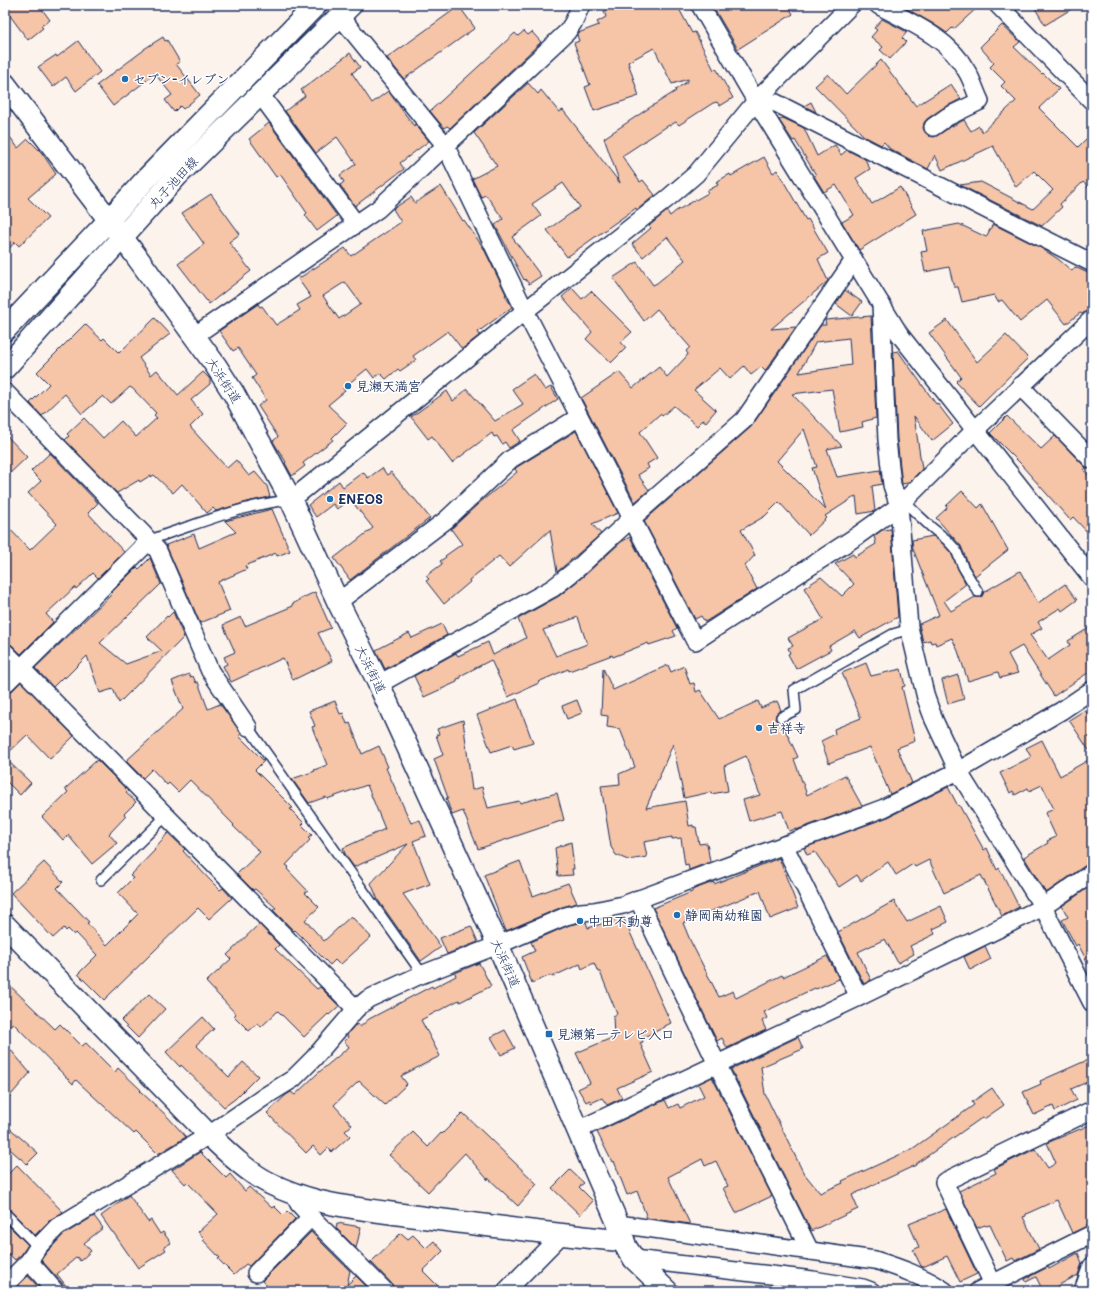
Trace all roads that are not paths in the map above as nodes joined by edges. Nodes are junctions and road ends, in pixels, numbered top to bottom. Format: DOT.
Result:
graph roads {
  1 [pos="316,5"];
  2 [pos="581,5"];
  3 [pos="700,5"];
  4 [pos="851,5"];
  5 [pos="878,5"];
  6 [pos="998,5"];
  7 [pos="346,10"];
  8 [pos="5,84"];
  9 [pos="260,94"];
  10 [pos="756,101"];
  11 [pos="1092,101"];
  12 [pos="933,126"];
  13 [pos="445,145"];
  14 [pos="110,220"];
  15 [pos="356,224"];
  16 [pos="122,237"];
  17 [pos="854,260"];
  18 [pos="1092,263"];
  19 [pos="881,304"];
  20 [pos="525,311"];
  21 [pos="1092,319"];
  22 [pos="5,330"];
  23 [pos="194,336"];
  24 [pos="5,368"];
  25 [pos="1020,386"];
  26 [pos="5,392"];
  27 [pos="580,417"];
  28 [pos="975,430"];
  29 [pos="1092,460"];
  30 [pos="290,500"];
  31 [pos="901,504"];
  32 [pos="631,519"];
  33 [pos="149,541"];
  34 [pos="1092,578"];
  35 [pos="978,592"];
  36 [pos="338,602"];
  37 [pos="910,629"];
  38 [pos="5,652"];
  39 [pos="21,668"];
  40 [pos="5,684"];
  41 [pos="379,684"];
  42 [pos="1092,690"];
  43 [pos="781,717"];
  44 [pos="248,726"];
  45 [pos="958,771"];
  46 [pos="166,816"];
  47 [pos="784,845"];
  48 [pos="1092,873"];
  49 [pos="101,880"];
  50 [pos="638,899"];
  51 [pos="1043,907"];
  52 [pos="5,925"];
  53 [pos="498,945"];
  54 [pos="423,975"];
  55 [pos="859,997"];
  56 [pos="1091,1000"];
  57 [pos="356,1009"];
  58 [pos="717,1064"];
  59 [pos="1092,1110"];
  60 [pos="578,1130"];
  61 [pos="209,1135"];
  62 [pos="294,1193"];
  63 [pos="5,1213"];
  64 [pos="311,1217"];
  65 [pos="1092,1234"];
  66 [pos="562,1235"];
  67 [pos="625,1242"];
  68 [pos="810,1251"];
  69 [pos="34,1254"];
  70 [pos="1092,1266"];
  71 [pos="256,1273"];
  72 [pos="5,1285"];
  73 [pos="985,1287"];
  74 [pos="55,1291"];
  75 [pos="384,1291"];
  76 [pos="506,1291"];
  77 [pos="668,1291"];
  78 [pos="871,1291"];
  79 [pos="945,1291"];
  80 [pos="1082,1291"];
  1 -- 14 [label="street, 丸子池田線"];
  2 -- 13 [label="street"];
  3 -- 10 [label="street"];
  4 -- 10 [label="street"];
  5 -- 12 [label="street"];
  6 -- 11 [label="street"];
  7 -- 9 [label="street, 丸子池田線"];
  7 -- 13 [label="street"];
  8 -- 14 [label="street, 大浜街道"];
  9 -- 15 [label="street"];
  9 -- 16 [label="street, 丸子池田線"];
  10 -- 17 [label="street"];
  10 -- 18 [label="street"];
  10 -- 20 [label="street"];
  13 -- 15 [label="street"];
  13 -- 20 [label="street"];
  14 -- 16 [label="street, 大浜街道"];
  14 -- 22 [label="street, 丸子池田線"];
  15 -- 23 [label="street"];
  16 -- 23 [label="street, 大浜街道"];
  16 -- 24 [label="street, 丸子池田線"];
  17 -- 19 [label="street"];
  17 -- 32 [label="street"];
  19 -- 28 [label="street"];
  19 -- 31 [label="street"];
  20 -- 27 [label="street"];
  20 -- 30 [label="street"];
  21 -- 25 [label="street"];
  23 -- 30 [label="street, 大浜街道"];
  25 -- 28 [label="street"];
  25 -- 29 [label="street"];
  26 -- 33 [label="street"];
  27 -- 32 [label="street"];
  27 -- 36 [label="street"];
  28 -- 31 [label="street"];
  28 -- 34 [label="street"];
  30 -- 33 [label="lane"];
  30 -- 36 [label="street, 大浜街道"];
  31 -- 32 [label="street"];
  31 -- 35 [label="lane"];
  31 -- 37 [label="street"];
  32 -- 41 [label="street"];
  33 -- 39 [label="street"];
  33 -- 44 [label="street"];
  36 -- 41 [label="street, 大浜街道"];
  37 -- 43 [label="lane"];
  37 -- 45 [label="street"];
  38 -- 39 [label="street"];
  39 -- 40 [label="street"];
  39 -- 46 [label="street"];
  41 -- 53 [label="street, 大浜街道"];
  42 -- 45 [label="street"];
  44 -- 54 [label="lane"];
  45 -- 47 [label="street"];
  45 -- 51 [label="street"];
  46 -- 49 [label="lane"];
  46 -- 57 [label="street"];
  47 -- 50 [label="street"];
  47 -- 55 [label="street"];
  48 -- 51 [label="street"];
  50 -- 53 [label="street"];
  50 -- 58 [label="street"];
  51 -- 55 [label="street"];
  51 -- 56 [label="street"];
  52 -- 61 [label="street"];
  53 -- 54 [label="street"];
  53 -- 60 [label="street, 大浜街道"];
  54 -- 57 [label="street"];
  55 -- 58 [label="street"];
  57 -- 61 [label="street"];
  58 -- 60 [label="street"];
  58 -- 68 [label="street"];
  59 -- 73 [label="street"];
  60 -- 67 [label="street, 大浜街道"];
  61 -- 62 [label="street"];
  61 -- 69 [label="street"];
  62 -- 64 [label="street"];
  62 -- 66 [label="street"];
  63 -- 69 [label="lane"];
  64 -- 71 [label="street"];
  64 -- 75 [label="street"];
  65 -- 73 [label="street"];
  66 -- 67 [label="street"];
  66 -- 76 [label="street"];
  67 -- 68 [label="street"];
  67 -- 77 [label="street, 大浜街道"];
  67 -- 78 [label="street"];
  68 -- 79 [label="street"];
  69 -- 72 [label="street"];
  69 -- 74 [label="street"];
  70 -- 80 [label="street"];
}
